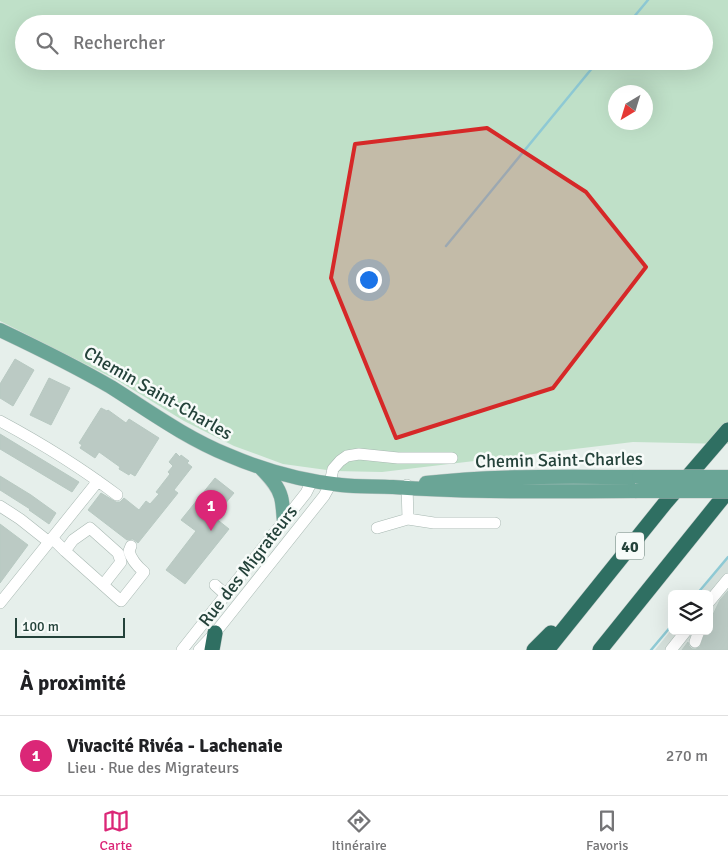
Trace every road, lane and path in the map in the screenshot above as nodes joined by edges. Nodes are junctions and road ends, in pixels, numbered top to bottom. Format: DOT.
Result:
graph roads {
  1 [pos="0,330"];
  2 [pos="0,421"];
  3 [pos="728,430"];
  4 [pos="452,458"];
  5 [pos="260,467"];
  6 [pos="728,477"];
  7 [pos="98,481"];
  8 [pos="312,481"];
  9 [pos="330,484"];
  10 [pos="407,487"];
  11 [pos="728,491"];
  12 [pos="117,495"];
  13 [pos="0,506"];
  14 [pos="408,519"];
  15 [pos="284,521"];
  16 [pos="495,523"];
  17 [pos="377,528"];
  18 [pos="50,540"];
  19 [pos="131,546"];
  20 [pos="64,551"];
  21 [pos="728,579"];
  22 [pos="103,585"];
  23 [pos="215,585"];
  24 [pos="594,590"];
  25 [pos="718,592"];
  26 [pos="226,594"];
  27 [pos="713,598"];
  28 [pos="713,602"];
  29 [pos="0,603"];
  30 [pos="215,634"];
  31 [pos="683,635"];
  32 [pos="182,650"];
  33 [pos="200,650"];
  34 [pos="212,650"];
  35 [pos="534,650"];
  36 [pos="546,650"];
  37 [pos="600,650"];
  38 [pos="671,650"];
  1 -- 5 [label="main road, Chemin Saint-Charles"];
  2 -- 7 [label="street"];
  3 -- 24 [label="highway, 40"];
  4 -- 9 [label="street, Rue des Migrateurs"];
  5 -- 8 [label="main road, Chemin Saint-Charles"];
  5 -- 15 [label="main road"];
  6 -- 10 [label="main road, Chemin Saint-Charles, bridge"];
  7 -- 12 [label="street"];
  7 -- 18 [label="street"];
  8 -- 9 [label="main road, Chemin Saint-Charles"];
  8 -- 15 [label="street, Rue des Migrateurs"];
  9 -- 10 [label="main road, Chemin Saint-Charles"];
  9 -- 30 [label="street, Rue des Migrateurs"];
  10 -- 11 [label="main road, Chemin Saint-Charles, bridge"];
  10 -- 14 [label="street"];
  11 -- 37 [label="highway, 40"];
  13 -- 18 [label="street"];
  14 -- 16 [label="street"];
  14 -- 17 [label="street"];
  15 -- 26 [label="street, Rue des Migrateurs"];
  18 -- 20 [label="street"];
  18 -- 29 [label="street"];
  19 -- 22 [label="street"];
  20 -- 22 [label="street"];
  20 -- 22 [label="street"];
  21 -- 25 [label="street"];
  23 -- 26 [label="street"];
  24 -- 35 [label="highway"];
  24 -- 36 [label="highway, 40"];
  25 -- 27 [label="street"];
  25 -- 28 [label="street"];
  26 -- 32 [label="street, Rue des Migrateurs"];
  30 -- 33 [label="street, Rue des Migrateurs"];
  30 -- 34 [label="highway"];
  31 -- 38 [label="street"];
}
